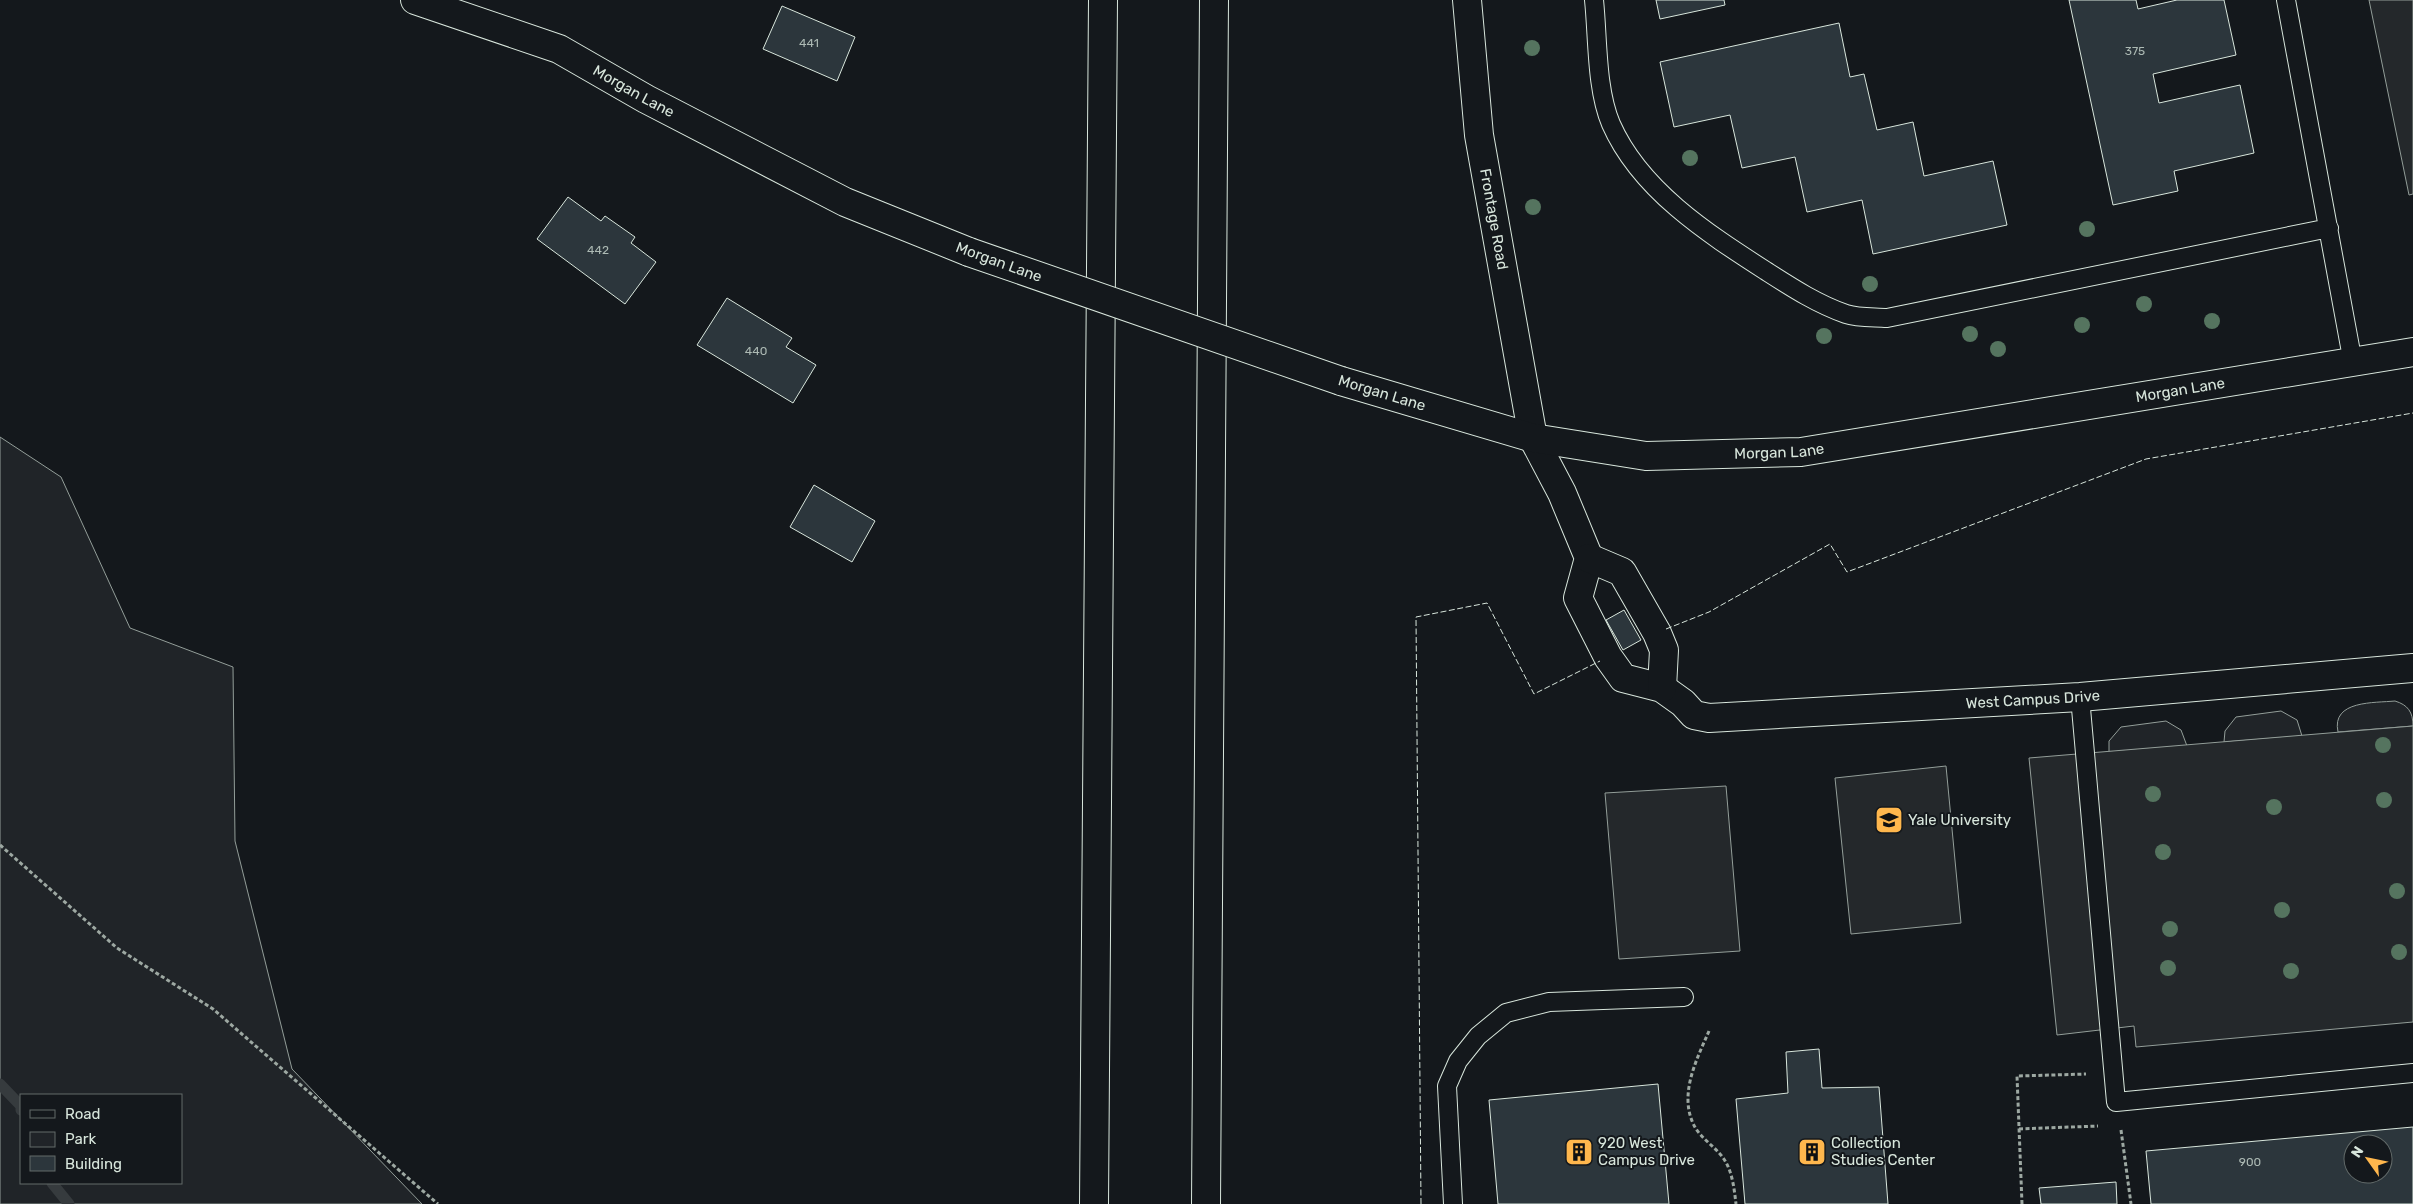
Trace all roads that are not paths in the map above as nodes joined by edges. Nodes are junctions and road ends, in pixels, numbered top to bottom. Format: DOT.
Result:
graph roads {
  1 [pos="415,0"];
  2 [pos="1103,0"];
  3 [pos="1214,0"];
  4 [pos="1467,0"];
  5 [pos="1594,0"];
  6 [pos="2286,0"];
  7 [pos="2328,228"];
  8 [pos="2413,352"];
  9 [pos="2353,363"];
  10 [pos="1533,438"];
  11 [pos="1589,558"];
  12 [pos="2413,668"];
  13 [pos="1662,688"];
  14 [pos="2080,697"];
  15 [pos="1684,997"];
  16 [pos="2413,1073"];
  17 [pos="1094,1204"];
  18 [pos="1206,1204"];
  19 [pos="1453,1204"];
  1 -- 10 [label="main road, Morgan Lane, bridge"];
  2 -- 17 [label="main road"];
  3 -- 18 [label="main road"];
  4 -- 10 [label="main road, Frontage Road"];
  5 -- 7 [label="lane"];
  6 -- 7 [label="lane"];
  7 -- 9 [label="lane"];
  8 -- 9 [label="main road, Morgan Lane"];
  9 -- 10 [label="main road, Morgan Lane"];
  10 -- 11 [label="main road"];
  11 -- 13 [label="main road"];
  11 -- 13 [label="main road, West Campus Drive"];
  12 -- 14 [label="main road, West Campus Drive"];
  13 -- 14 [label="main road, West Campus Drive"];
  14 -- 16 [label="lane"];
  15 -- 19 [label="lane"];
}
